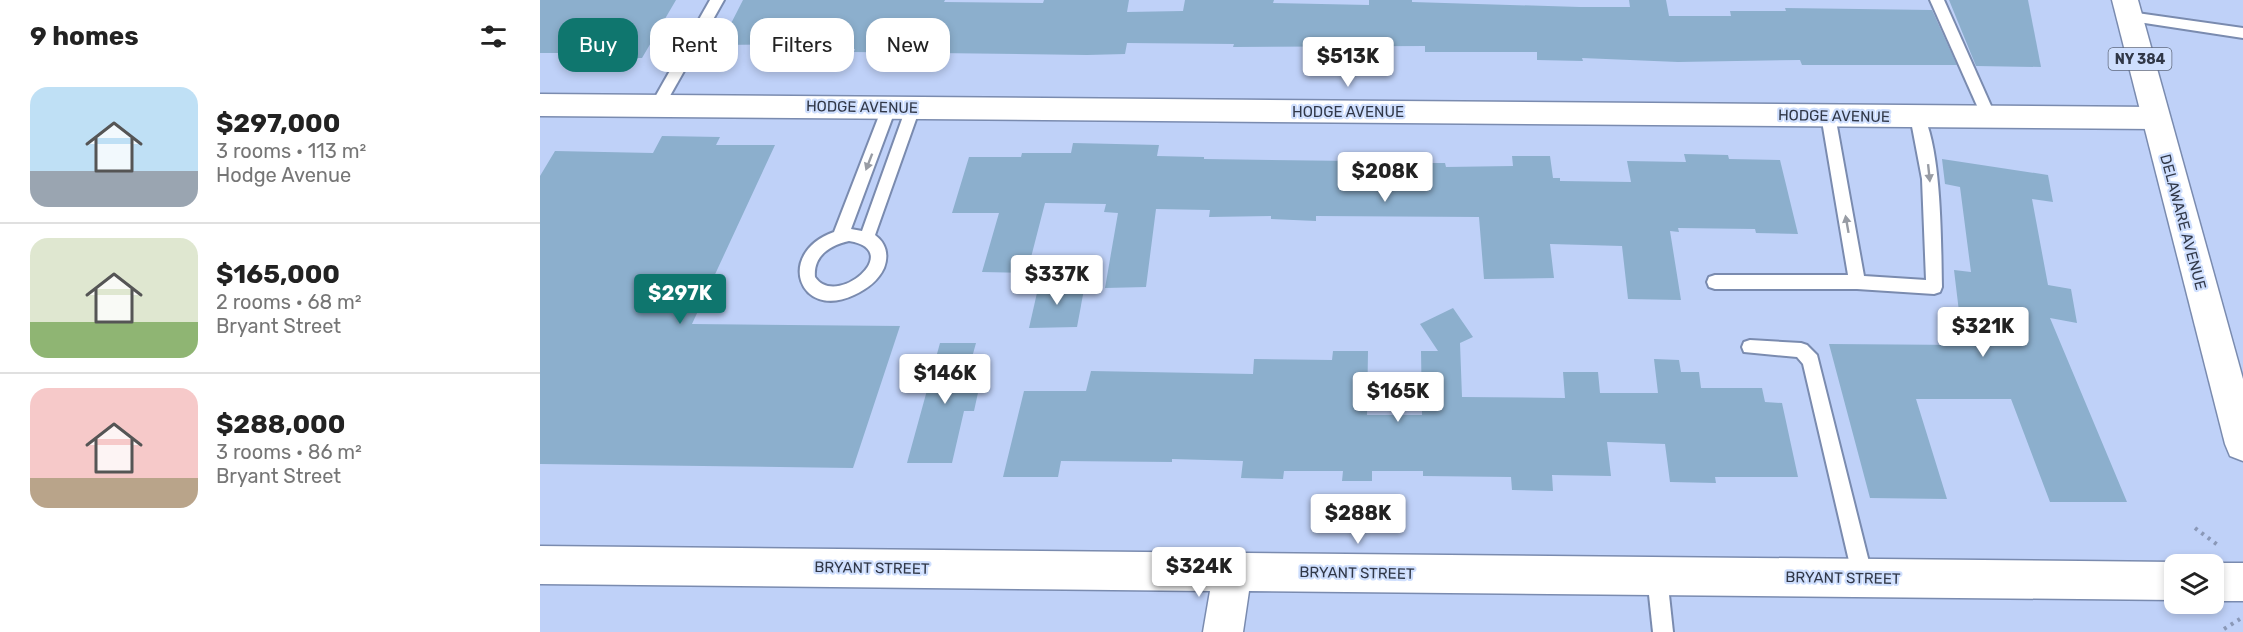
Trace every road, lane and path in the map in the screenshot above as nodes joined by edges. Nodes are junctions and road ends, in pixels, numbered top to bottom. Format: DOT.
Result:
graph roads {
  1 [pos="717,0"];
  2 [pos="1937,0"];
  3 [pos="2128,9"];
  4 [pos="2243,33"];
  5 [pos="540,105"];
  6 [pos="657,106"];
  7 [pos="901,108"];
  8 [pos="1828,115"];
  9 [pos="1917,116"];
  10 [pos="1989,117"];
  11 [pos="2155,118"];
  12 [pos="840,237"];
  13 [pos="867,237"];
  14 [pos="1714,282"];
  15 [pos="1857,282"];
  16 [pos="1750,347"];
  17 [pos="2243,444"];
  18 [pos="2195,528"];
  19 [pos="2211,554"];
  20 [pos="540,565"];
  21 [pos="2224,569"];
  22 [pos="1232,572"];
  23 [pos="1657,576"];
  24 [pos="1863,578"];
  25 [pos="2164,581"];
  26 [pos="2243,582"];
  27 [pos="2240,619"];
  28 [pos="2224,629"];
  29 [pos="1223,632"];
  30 [pos="1663,632"];
  1 -- 6 [label="lane"];
  2 -- 10 [label="lane"];
  3 -- 4 [label="lane"];
  3 -- 11 [label="street, DELAWARE AVENUE / NY 384"];
  5 -- 6 [label="street, HODGE AVENUE"];
  6 -- 7 [label="street, HODGE AVENUE"];
  7 -- 8 [label="street, HODGE AVENUE"];
  7 -- 12 [label="lane, one-way"];
  7 -- 13 [label="lane"];
  8 -- 9 [label="street, HODGE AVENUE"];
  15 -- 8 [label="lane, one-way"];
  9 -- 10 [label="street, HODGE AVENUE"];
  9 -- 15 [label="lane, one-way"];
  10 -- 11 [label="street, HODGE AVENUE"];
  11 -- 17 [label="street, DELAWARE AVENUE / NY 384"];
  12 -- 13 [label="lane"];
  12 -- 13 [label="lane"];
  14 -- 15 [label="lane"];
  16 -- 24 [label="lane"];
  18 -- 19 [label="path"];
  20 -- 22 [label="street, BRYANT STREET"];
  21 -- 26 [label="street"];
  22 -- 23 [label="street, BRYANT STREET"];
  22 -- 29 [label="street"];
  23 -- 24 [label="street, BRYANT STREET"];
  23 -- 30 [label="lane"];
  24 -- 25 [label="street, BRYANT STREET"];
  27 -- 28 [label="path"];
}
